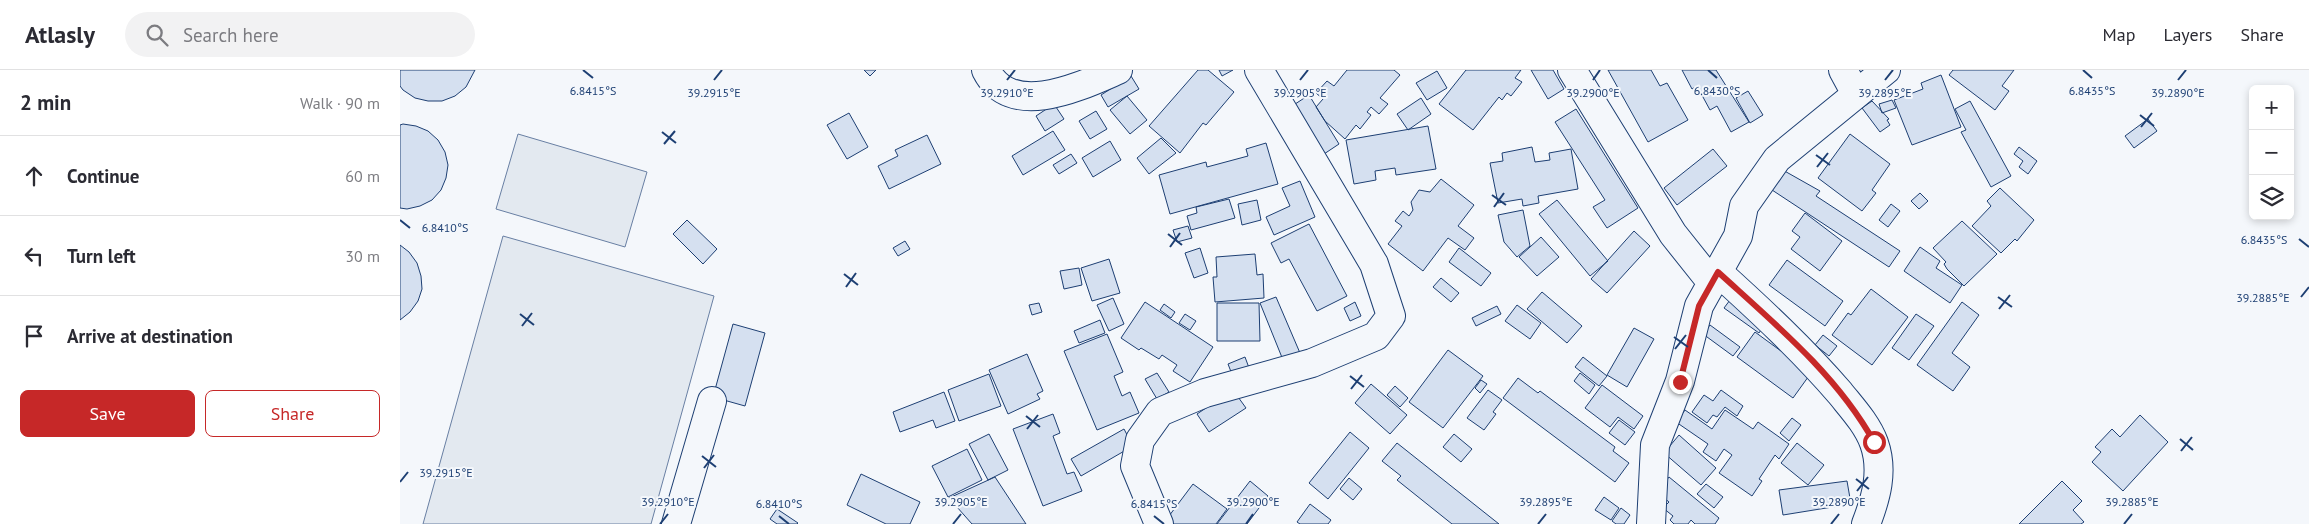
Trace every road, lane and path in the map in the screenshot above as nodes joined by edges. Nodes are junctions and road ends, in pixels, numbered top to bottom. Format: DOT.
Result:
graph roads {
  1 [pos="986,70"];
  2 [pos="1118,70"];
  3 [pos="1259,70"];
  4 [pos="1572,70"];
  5 [pos="1844,70"];
  6 [pos="1886,70"];
  7 [pos="1856,94"];
  8 [pos="1715,278"];
  9 [pos="712,401"];
  10 [pos="676,524"];
  11 [pos="1159,524"];
  12 [pos="1651,524"];
  13 [pos="1866,524"];
  1 -- 2 [label="street"];
  3 -- 11 [label="street"];
  4 -- 8 [label="street"];
  5 -- 7 [label="street"];
  6 -- 7 [label="street"];
  7 -- 8 [label="street"];
  8 -- 12 [label="street"];
  8 -- 13 [label="street"];
  9 -- 10 [label="street"];
}
